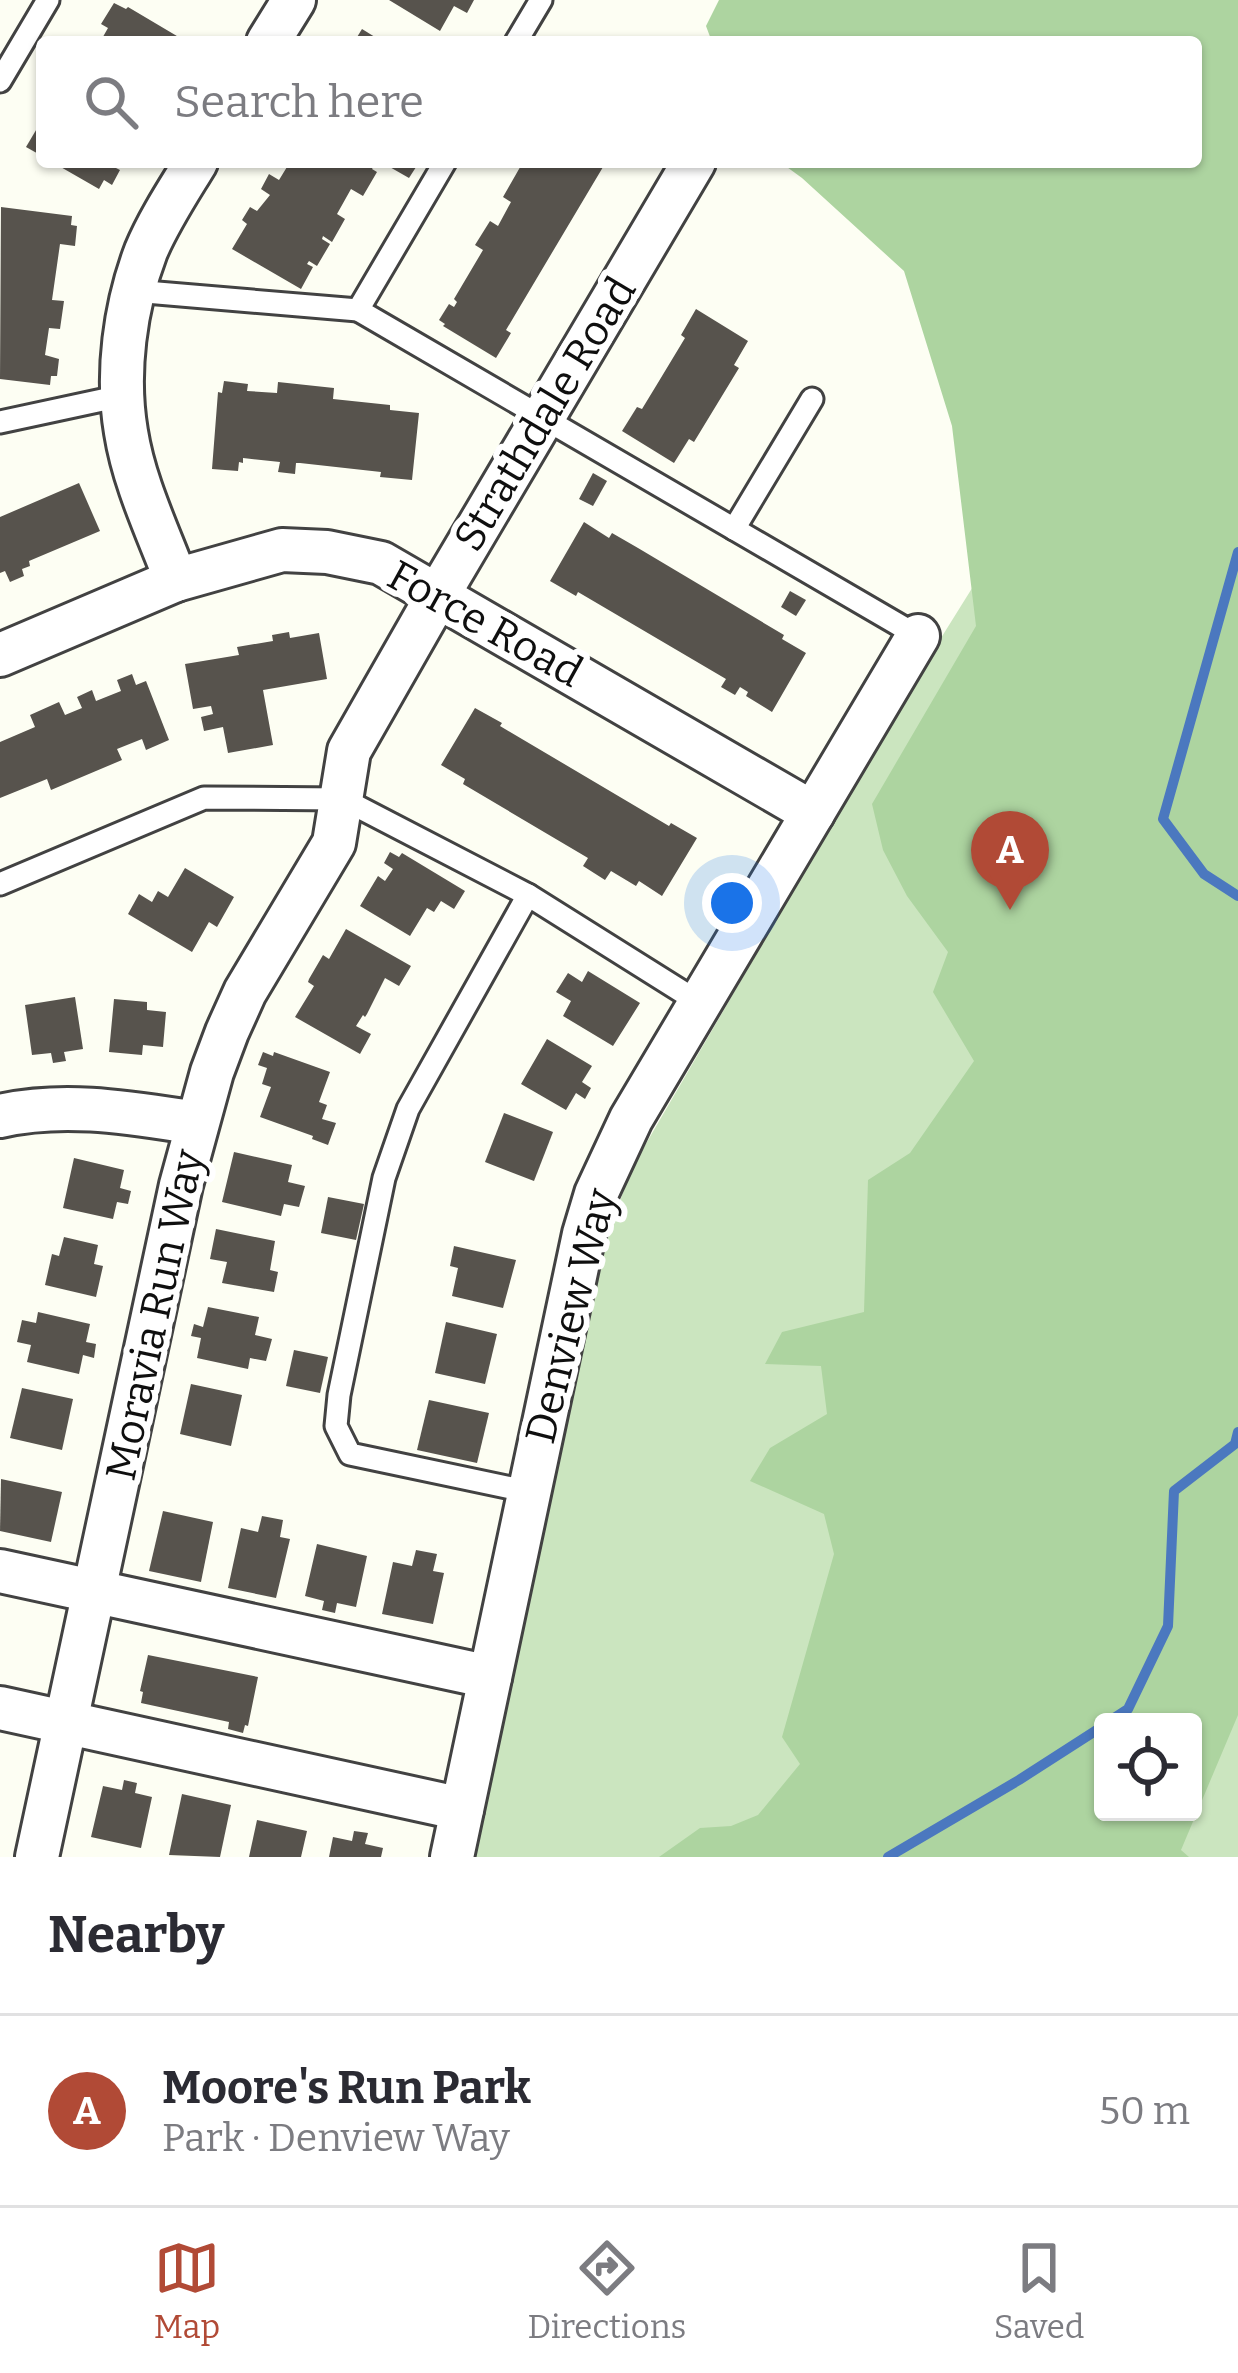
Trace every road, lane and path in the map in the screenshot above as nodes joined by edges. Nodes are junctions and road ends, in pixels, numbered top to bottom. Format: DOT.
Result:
graph roads {
  1 [pos="48,0"];
  2 [pos="293,0"];
  3 [pos="541,0"];
  4 [pos="272,36"];
  5 [pos="520,36"];
  6 [pos="0,81"];
  7 [pos="193,168"];
  8 [pos="441,168"];
  9 [pos="690,168"];
  10 [pos="134,291"];
  11 [pos="358,310"];
  12 [pos="121,396"];
  13 [pos="812,399"];
  14 [pos="542,418"];
  15 [pos="0,422"];
  16 [pos="734,529"];
  17 [pos="176,580"];
  18 [pos="438,595"];
  19 [pos="918,636"];
  20 [pos="0,655"];
  21 [pos="343,799"];
  22 [pos="813,813"];
  23 [pos="0,884"];
  24 [pos="528,895"];
  25 [pos="700,1004"];
  26 [pos="0,1116"];
  27 [pos="197,1123"];
  28 [pos="530,1492"];
  29 [pos="0,1571"];
  30 [pos="94,1592"];
  31 [pos="490,1678"];
  32 [pos="0,1708"];
  33 [pos="66,1723"];
  34 [pos="462,1809"];
  35 [pos="37,1857"];
  36 [pos="452,1857"];
  1 -- 6 [label="lane"];
  2 -- 4 [label="street"];
  3 -- 5 [label="lane"];
  7 -- 10 [label="street"];
  8 -- 11 [label="lane"];
  9 -- 14 [label="street, Strathdale Road"];
  10 -- 11 [label="lane"];
  10 -- 12 [label="street"];
  11 -- 14 [label="lane"];
  12 -- 15 [label="lane"];
  12 -- 17 [label="street"];
  13 -- 16 [label="lane"];
  14 -- 16 [label="lane"];
  14 -- 18 [label="street, Strathdale Road"];
  16 -- 19 [label="lane"];
  17 -- 18 [label="street, Force Road"];
  17 -- 20 [label="street, Force Road"];
  18 -- 21 [label="street, Strathdale Road"];
  18 -- 22 [label="street, Force Road"];
  19 -- 22 [label="street, Denview Way"];
  21 -- 23 [label="lane"];
  21 -- 24 [label="lane"];
  21 -- 27 [label="street, Moravia Run Way"];
  22 -- 25 [label="street, Denview Way"];
  24 -- 25 [label="lane"];
  24 -- 28 [label="lane"];
  25 -- 28 [label="street, Denview Way"];
  26 -- 27 [label="street"];
  27 -- 30 [label="street, Moravia Run Way"];
  28 -- 31 [label="street, Denview Way"];
  29 -- 30 [label="street"];
  30 -- 31 [label="street"];
  30 -- 33 [label="street, Moravia Run Way"];
  31 -- 34 [label="street, Denview Way"];
  32 -- 33 [label="street"];
  33 -- 34 [label="street"];
  33 -- 35 [label="street, Moravia Run Way"];
  34 -- 36 [label="street, Denview Way"];
}
